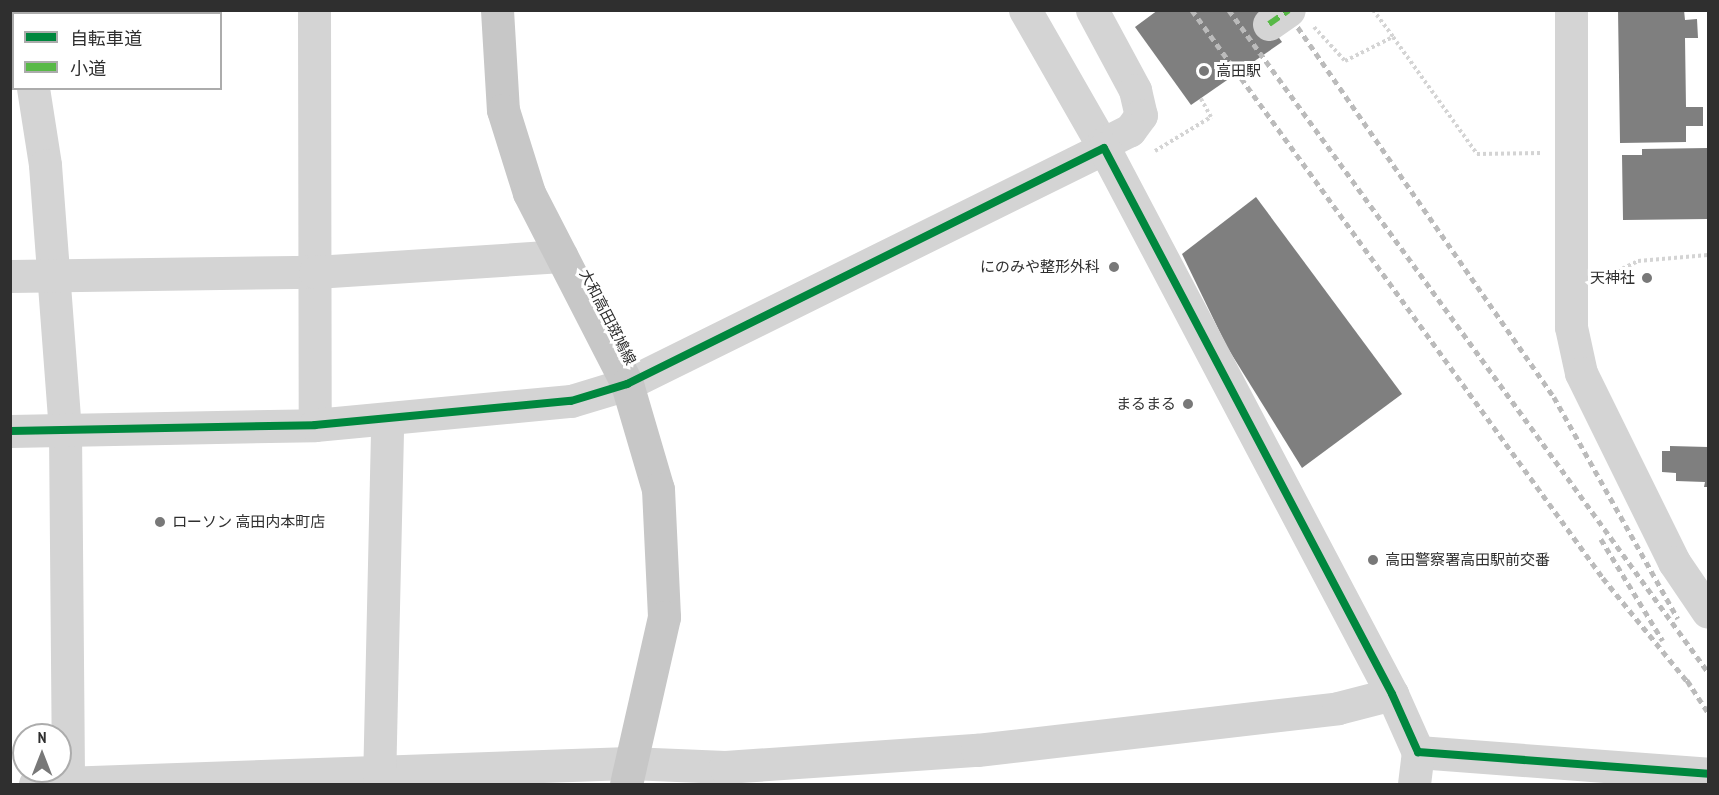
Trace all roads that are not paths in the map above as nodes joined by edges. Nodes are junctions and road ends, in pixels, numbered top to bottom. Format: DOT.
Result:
graph roads {
  1 [pos="314,10"];
  2 [pos="497,10"];
  3 [pos="1025,10"];
  4 [pos="1092,10"];
  5 [pos="1570,10"];
  6 [pos="33,90"];
  7 [pos="1103,146"];
  8 [pos="561,256"];
  9 [pos="315,272"];
  10 [pos="10,276"];
  11 [pos="55,277"];
  12 [pos="627,384"];
  13 [pos="387,420"];
  14 [pos="315,425"];
  15 [pos="10,431"];
  16 [pos="65,431"];
  17 [pos="1708,612"];
  18 [pos="1392,694"];
  19 [pos="1418,753"];
  20 [pos="628,773"];
  21 [pos="1708,774"];
  22 [pos="724,776"];
  23 [pos="379,777"];
  24 [pos="35,784"];
  25 [pos="68,784"];
  26 [pos="1414,784"];
  1 -- 9 [label="street"];
  2 -- 8 [label="main road, 大和高田斑鳩線"];
  3 -- 7 [label="street"];
  4 -- 7 [label="street"];
  5 -- 17 [label="street"];
  6 -- 11 [label="street"];
  7 -- 12 [label="street"];
  7 -- 18 [label="street"];
  8 -- 9 [label="street"];
  8 -- 12 [label="main road, 大和高田斑鳩線"];
  9 -- 11 [label="street"];
  9 -- 14 [label="street"];
  10 -- 11 [label="street"];
  11 -- 16 [label="street"];
  12 -- 13 [label="street"];
  12 -- 20 [label="main road, 大和高田斑鳩線"];
  13 -- 14 [label="street"];
  13 -- 23 [label="street"];
  14 -- 16 [label="street"];
  15 -- 16 [label="street"];
  16 -- 25 [label="street"];
  18 -- 19 [label="street"];
  18 -- 22 [label="street"];
  19 -- 21 [label="street"];
  19 -- 26 [label="street"];
  20 -- 22 [label="street"];
  20 -- 23 [label="street"];
  23 -- 25 [label="street"];
  24 -- 25 [label="street"];
}
